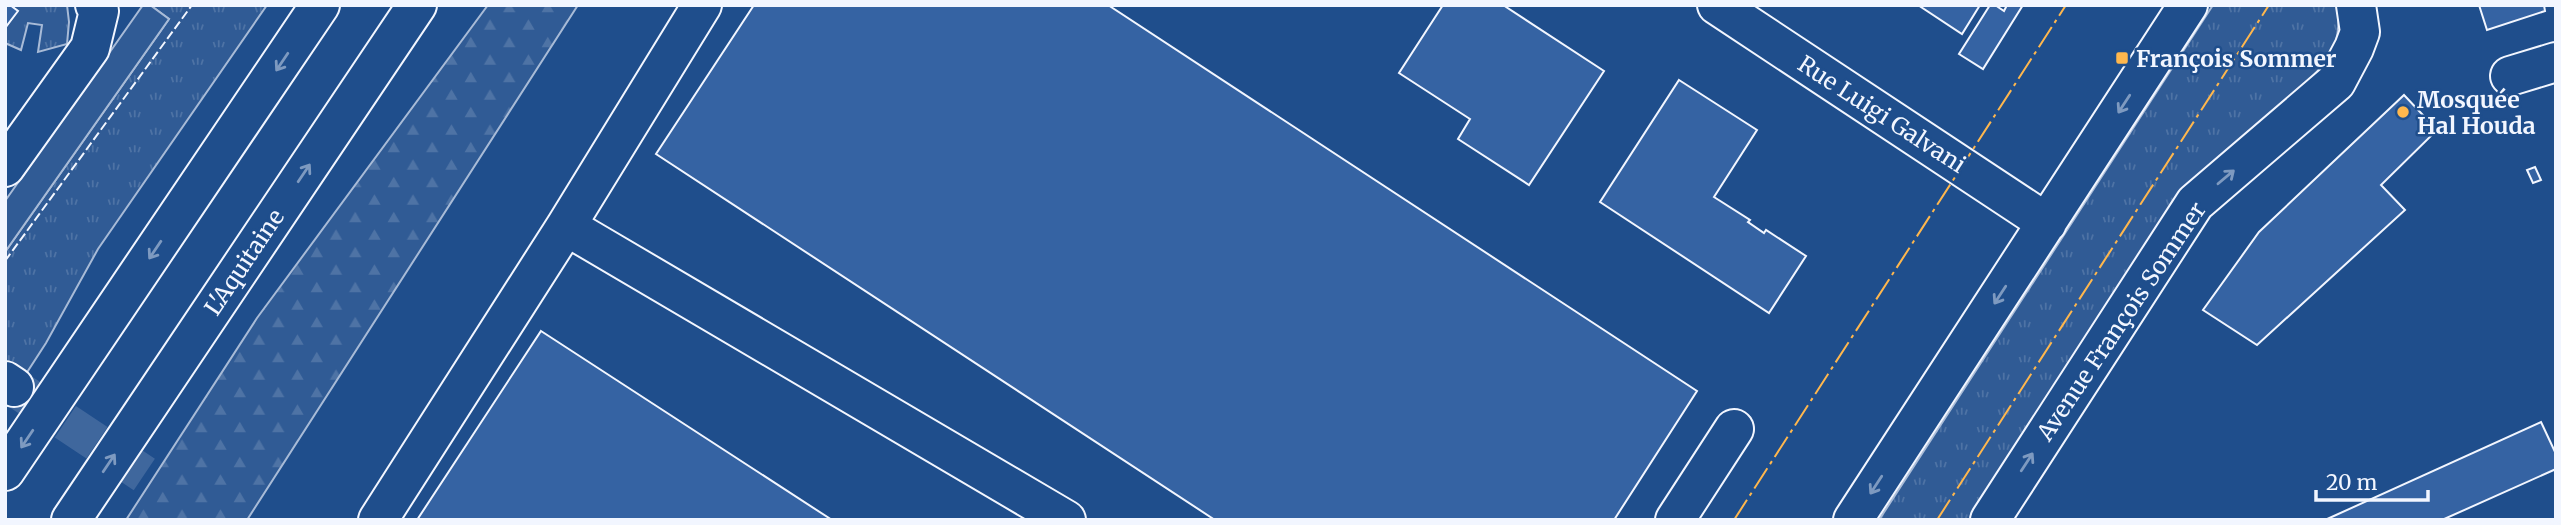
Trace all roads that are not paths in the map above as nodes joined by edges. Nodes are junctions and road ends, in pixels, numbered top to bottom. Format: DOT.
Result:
graph roads {
  1 [pos="95,5"];
  2 [pos="320,5"];
  3 [pos="417,5"];
  4 [pos="702,5"];
  5 [pos="1717,5"];
  6 [pos="2188,5"];
  7 [pos="2356,5"];
  8 [pos="2556,62"];
  9 [pos="2510,76"];
  10 [pos="5,167"];
  11 [pos="2047,223"];
  12 [pos="566,226"];
  13 [pos="1734,429"];
  14 [pos="5,471"];
  15 [pos="71,520"];
  16 [pos="378,520"];
  17 [pos="1066,520"];
  18 [pos="1675,520"];
  19 [pos="1853,520"];
  20 [pos="1990,520"];
  1 -- 10 [label="main road"];
  2 -- 14 [label="main road, one-way"];
  15 -- 3 [label="main road, L'Aquitaine, one-way"];
  4 -- 12 [label="main road"];
  5 -- 11 [label="main road, Rue Luigi Galvani"];
  6 -- 11 [label="main road, one-way"];
  20 -- 7 [label="main road, Avenue François Sommer, one-way"];
  8 -- 9 [label="main road"];
  11 -- 19 [label="main road, one-way"];
  12 -- 16 [label="main road"];
  12 -- 17 [label="main road"];
  13 -- 18 [label="main road"];
}
